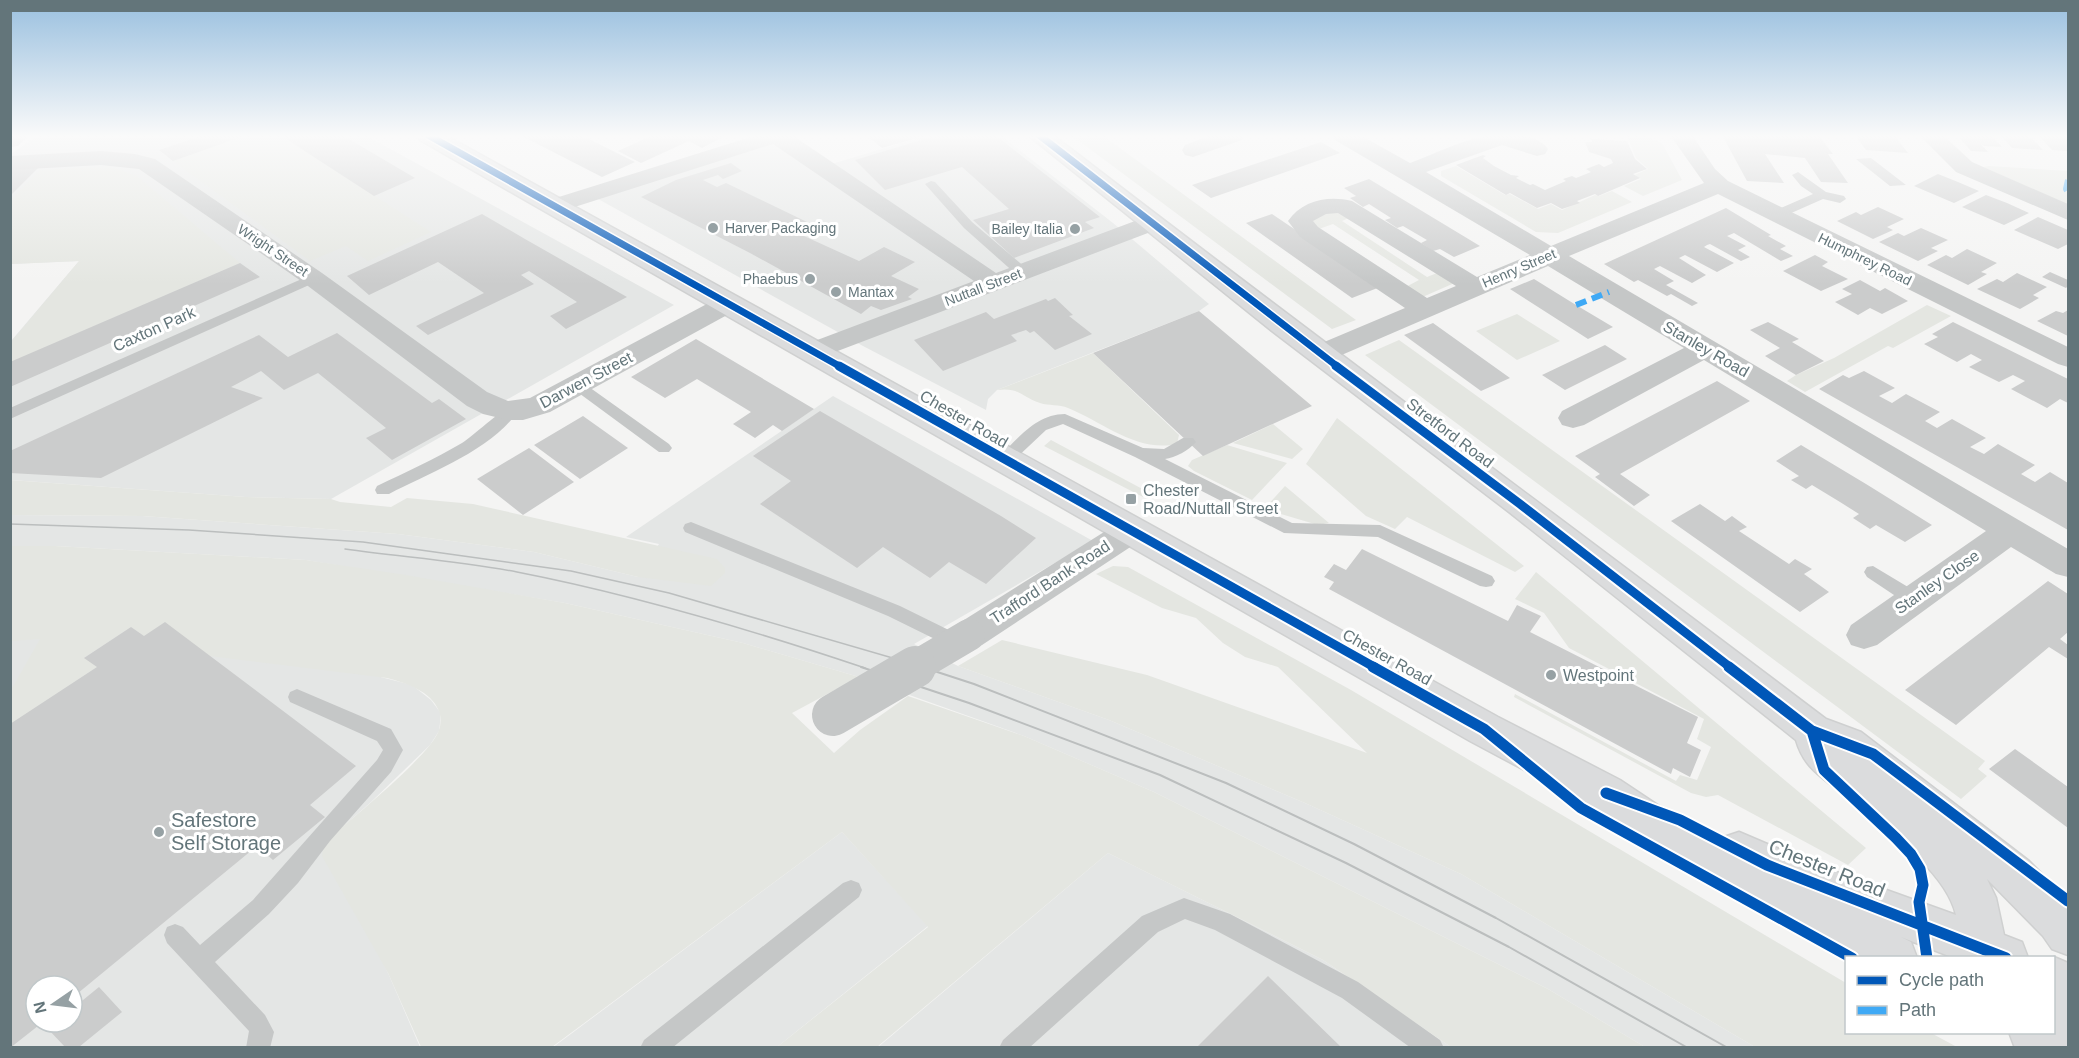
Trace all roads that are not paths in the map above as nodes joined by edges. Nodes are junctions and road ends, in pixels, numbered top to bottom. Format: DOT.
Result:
graph roads {
  1 [pos="176,184"];
  2 [pos="516,184"];
  3 [pos="622,184"];
  4 [pos="856,184"];
  5 [pos="931,184"];
  6 [pos="1103,184"];
  7 [pos="1430,184"];
  8 [pos="1806,184"];
  9 [pos="2003,184"];
  10 [pos="1720,186"];
  11 [pos="1822,195"];
  12 [pos="1840,199"];
  13 [pos="554,206"];
  14 [pos="2068,213"];
  15 [pos="1776,215"];
  16 [pos="1152,223"];
  17 [pos="1549,255"];
  18 [pos="1022,272"];
  19 [pos="313,278"];
  20 [pos="993,283"];
  21 [pos="1475,287"];
  22 [pos="729,303"];
  23 [pos="1425,309"];
  24 [pos="1704,349"];
  25 [pos="814,351"];
  26 [pos="1320,354"];
  27 [pos="2068,358"];
  28 [pos="577,385"];
  29 [pos="512,411"];
  30 [pos="10,414"];
  31 [pos="1573,418"];
  32 [pos="1188,442"];
  33 [pos="664,448"];
  34 [pos="1140,453"];
  35 [pos="1005,460"];
  36 [pos="383,490"];
  37 [pos="691,528"];
  38 [pos="1132,530"];
  39 [pos="2011,530"];
  40 [pos="2068,565"];
  41 [pos="1873,572"];
  42 [pos="1486,581"];
  43 [pos="1912,598"];
  44 [pos="1864,635"];
  45 [pos="963,639"];
  46 [pos="297,697"];
  47 [pos="833,715"];
  48 [pos="1812,731"];
  49 [pos="1605,793"];
  50 [pos="852,890"];
  51 [pos="2068,934"];
  52 [pos="175,935"];
  53 [pos="1994,954"];
  54 [pos="1893,956"];
  55 [pos="199,961"];
  56 [pos="2055,1010"];
  57 [pos="2068,1018"];
  58 [pos="2035,1034"];
  59 [pos="258,1047"];
  60 [pos="652,1047"];
  61 [pos="1011,1047"];
  62 [pos="1432,1047"];
  63 [pos="2058,1047"];
  1 -- 19 [label="street, Wright Street"];
  2 -- 13 [label="main road, Chester Road"];
  3 -- 13 [label="street"];
  4 -- 20 [label="street"];
  5 -- 18 [label="lane"];
  6 -- 16 [label="main road, Stretford Road"];
  7 -- 17 [label="street, Stanley Road"];
  8 -- 11 [label="lane"];
  9 -- 14 [label="street"];
  10 -- 15 [label="street, Humphrey Road"];
  10 -- 17 [label="street, Henry Street"];
  11 -- 12 [label="lane"];
  11 -- 15 [label="lane"];
  13 -- 22 [label="main road, Chester Road"];
  15 -- 27 [label="street, Humphrey Road"];
  16 -- 18 [label="street, Nuttall Street"];
  16 -- 26 [label="main road, Stretford Road"];
  17 -- 21 [label="street, Henry Street"];
  17 -- 24 [label="street, Stanley Road"];
  18 -- 20 [label="street, Nuttall Street"];
  19 -- 29 [label="street, Wright Street"];
  19 -- 30 [label="lane, Caxton Park"];
  20 -- 25 [label="street, Nuttall Street"];
  21 -- 23 [label="street, Henry Street"];
  21 -- 23 [label="street"];
  22 -- 25 [label="main road, Chester Road"];
  22 -- 28 [label="street, Darwen Street"];
  23 -- 26 [label="street, Henry Street"];
  24 -- 31 [label="street"];
  24 -- 39 [label="street, Stanley Road"];
  25 -- 35 [label="main road, Chester Road"];
  26 -- 48 [label="main road, Stretford Road"];
  28 -- 29 [label="street, Darwen Street"];
  28 -- 33 [label="lane"];
  29 -- 36 [label="lane"];
  32 -- 34 [label="lane"];
  34 -- 35 [label="lane"];
  34 -- 42 [label="lane"];
  35 -- 38 [label="main road, Chester Road"];
  37 -- 45 [label="lane"];
  38 -- 45 [label="street, Trafford Bank Road"];
  38 -- 49 [label="main road, Chester Road"];
  39 -- 40 [label="street, Stanley Road"];
  39 -- 43 [label="street, Stanley Close"];
  41 -- 43 [label="lane"];
  43 -- 44 [label="street, Stanley Close"];
  45 -- 47 [label="street, Trafford Bank Road, bridge"];
  46 -- 55 [label="lane"];
  48 -- 51 [label="main road, Stretford Road"];
  48 -- 53 [label="main road"];
  49 -- 53 [label="main road, Chester Road"];
  49 -- 54 [label="main road, Chester Road"];
  50 -- 60 [label="lane"];
  52 -- 55 [label="lane"];
  55 -- 59 [label="lane"];
  56 -- 57 [label="main road"];
  58 -- 63 [label="main road"];
  61 -- 62 [label="lane"];
}
